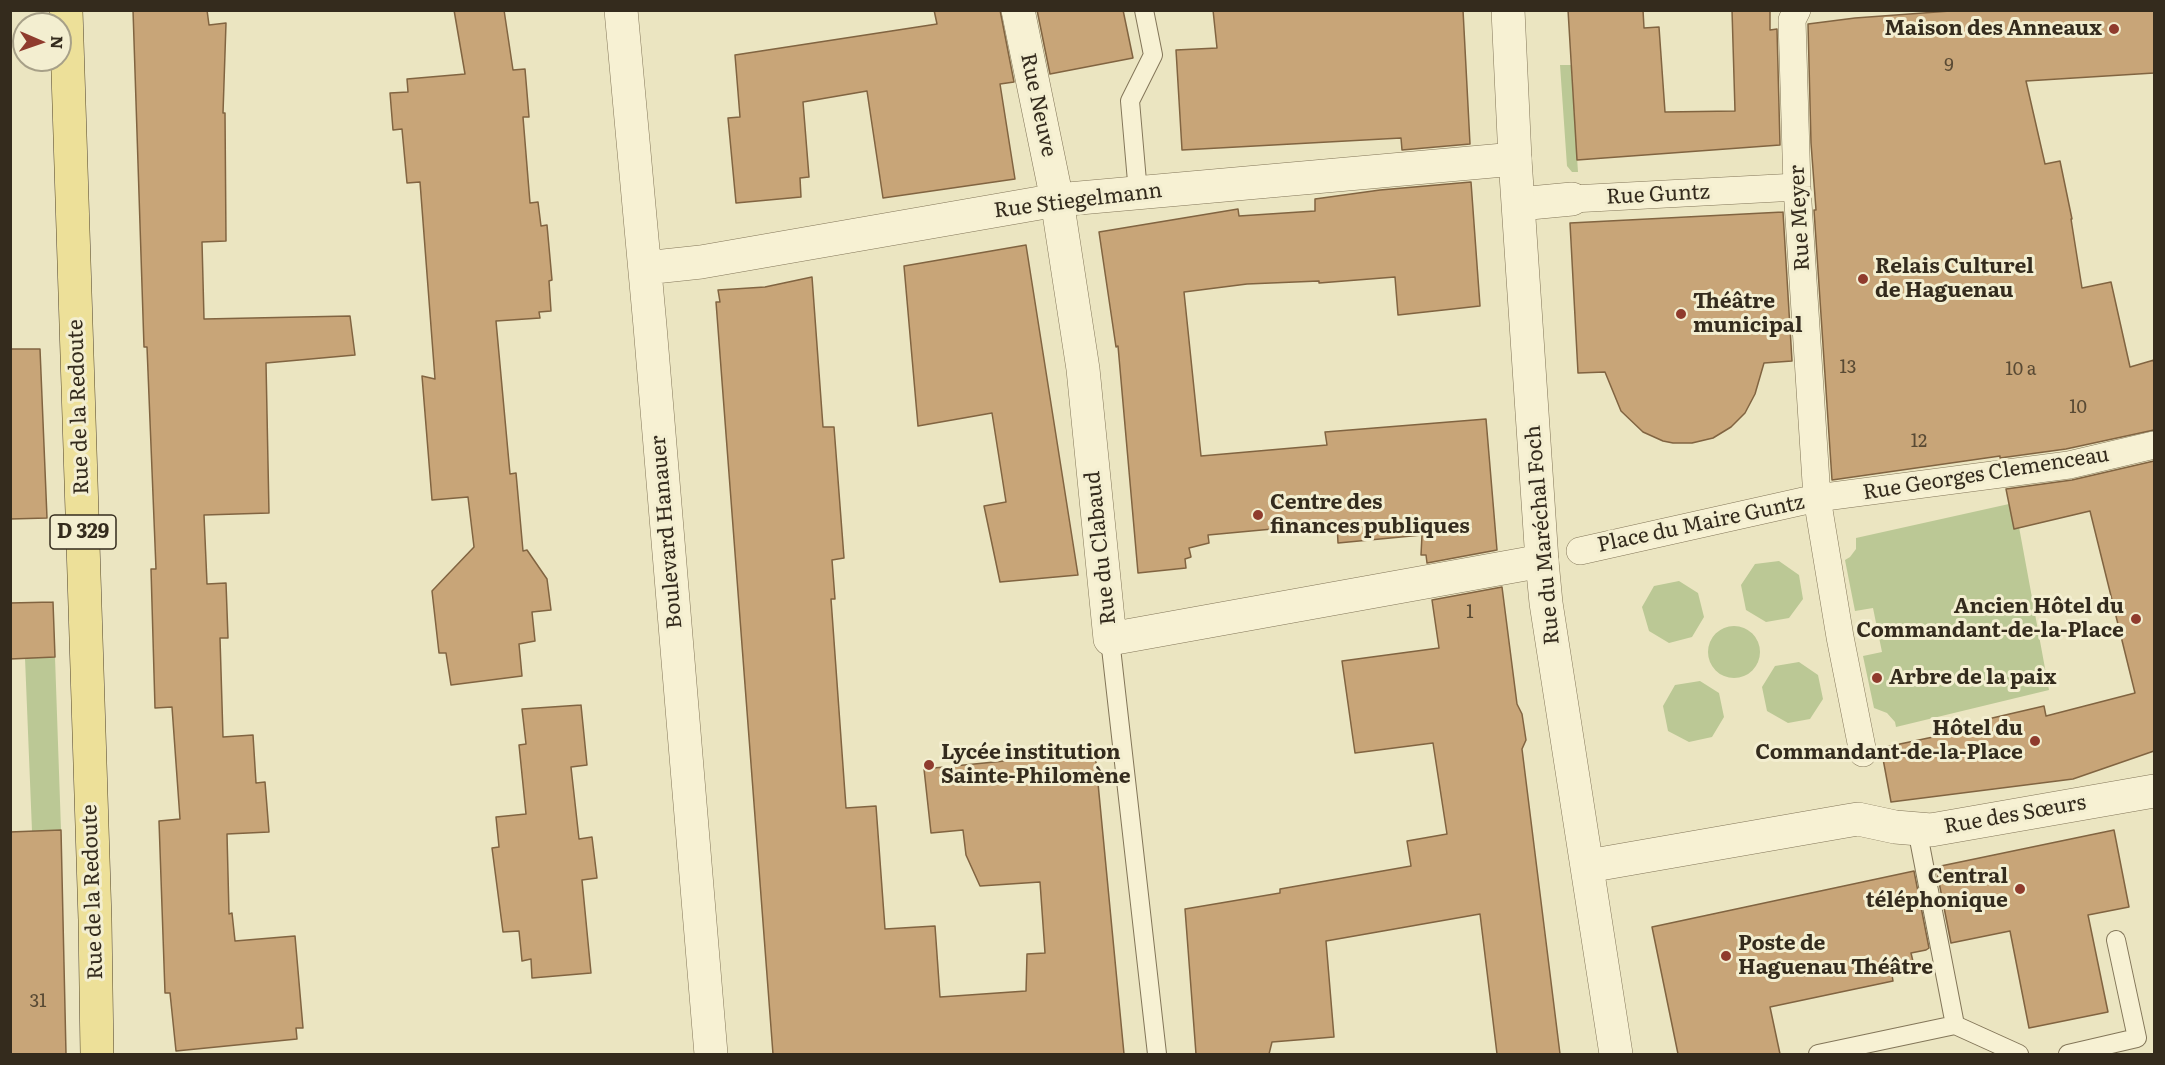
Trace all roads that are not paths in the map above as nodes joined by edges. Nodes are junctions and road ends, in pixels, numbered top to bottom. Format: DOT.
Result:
graph roads {
  1 [pos="66,10"];
  2 [pos="621,10"];
  3 [pos="1018,10"];
  4 [pos="1144,10"];
  5 [pos="1508,10"];
  6 [pos="1797,10"];
  7 [pos="1515,159"];
  8 [pos="1797,187"];
  9 [pos="1138,193"];
  10 [pos="1572,199"];
  11 [pos="1057,200"];
  12 [pos="1519,204"];
  13 [pos="645,268"];
  14 [pos="2154,445"];
  15 [pos="1817,498"];
  16 [pos="1580,550"];
  17 [pos="1542,561"];
  18 [pos="1110,639"];
  19 [pos="1863,753"];
  20 [pos="2154,791"];
  21 [pos="1917,830"];
  22 [pos="1588,866"];
  23 [pos="2116,940"];
  24 [pos="1955,1025"];
  25 [pos="97,1054"];
  26 [pos="711,1054"];
  27 [pos="1157,1054"];
  28 [pos="1616,1054"];
  29 [pos="1818,1054"];
  30 [pos="2019,1054"];
  31 [pos="2068,1054"];
  1 -- 25 [label="main road, Rue de la Redoute / D 329"];
  2 -- 13 [label="street, Boulevard Hanauer"];
  3 -- 11 [label="street, Rue Neuve"];
  4 -- 9 [label="lane"];
  5 -- 7 [label="street, Rue du Maréchal Foch"];
  6 -- 8 [label="street, Rue Meyer"];
  7 -- 9 [label="street, Rue Stiegelmann"];
  7 -- 12 [label="street, Rue du Maréchal Foch"];
  8 -- 10 [label="street, Rue Guntz"];
  8 -- 15 [label="street, Rue Meyer"];
  9 -- 11 [label="street, Rue Stiegelmann"];
  10 -- 12 [label="street, Rue Guntz"];
  11 -- 13 [label="street, Rue Stiegelmann"];
  11 -- 18 [label="street, Rue du Clabaud"];
  12 -- 17 [label="street, Rue du Maréchal Foch"];
  13 -- 26 [label="street, Boulevard Hanauer"];
  14 -- 15 [label="street, Rue Georges Clemenceau"];
  15 -- 16 [label="street, Place du Maire Guntz"];
  15 -- 19 [label="street, Place du Maire Guntz"];
  17 -- 18 [label="street, Rue du Clabaud"];
  17 -- 22 [label="street, Rue du Maréchal Foch"];
  18 -- 27 [label="lane"];
  20 -- 21 [label="street, Rue des Sœurs"];
  21 -- 22 [label="street, Rue des Sœurs"];
  21 -- 24 [label="lane"];
  22 -- 28 [label="street, Rue du Maréchal Foch"];
  23 -- 31 [label="lane"];
  24 -- 29 [label="lane"];
  24 -- 30 [label="lane"];
}
